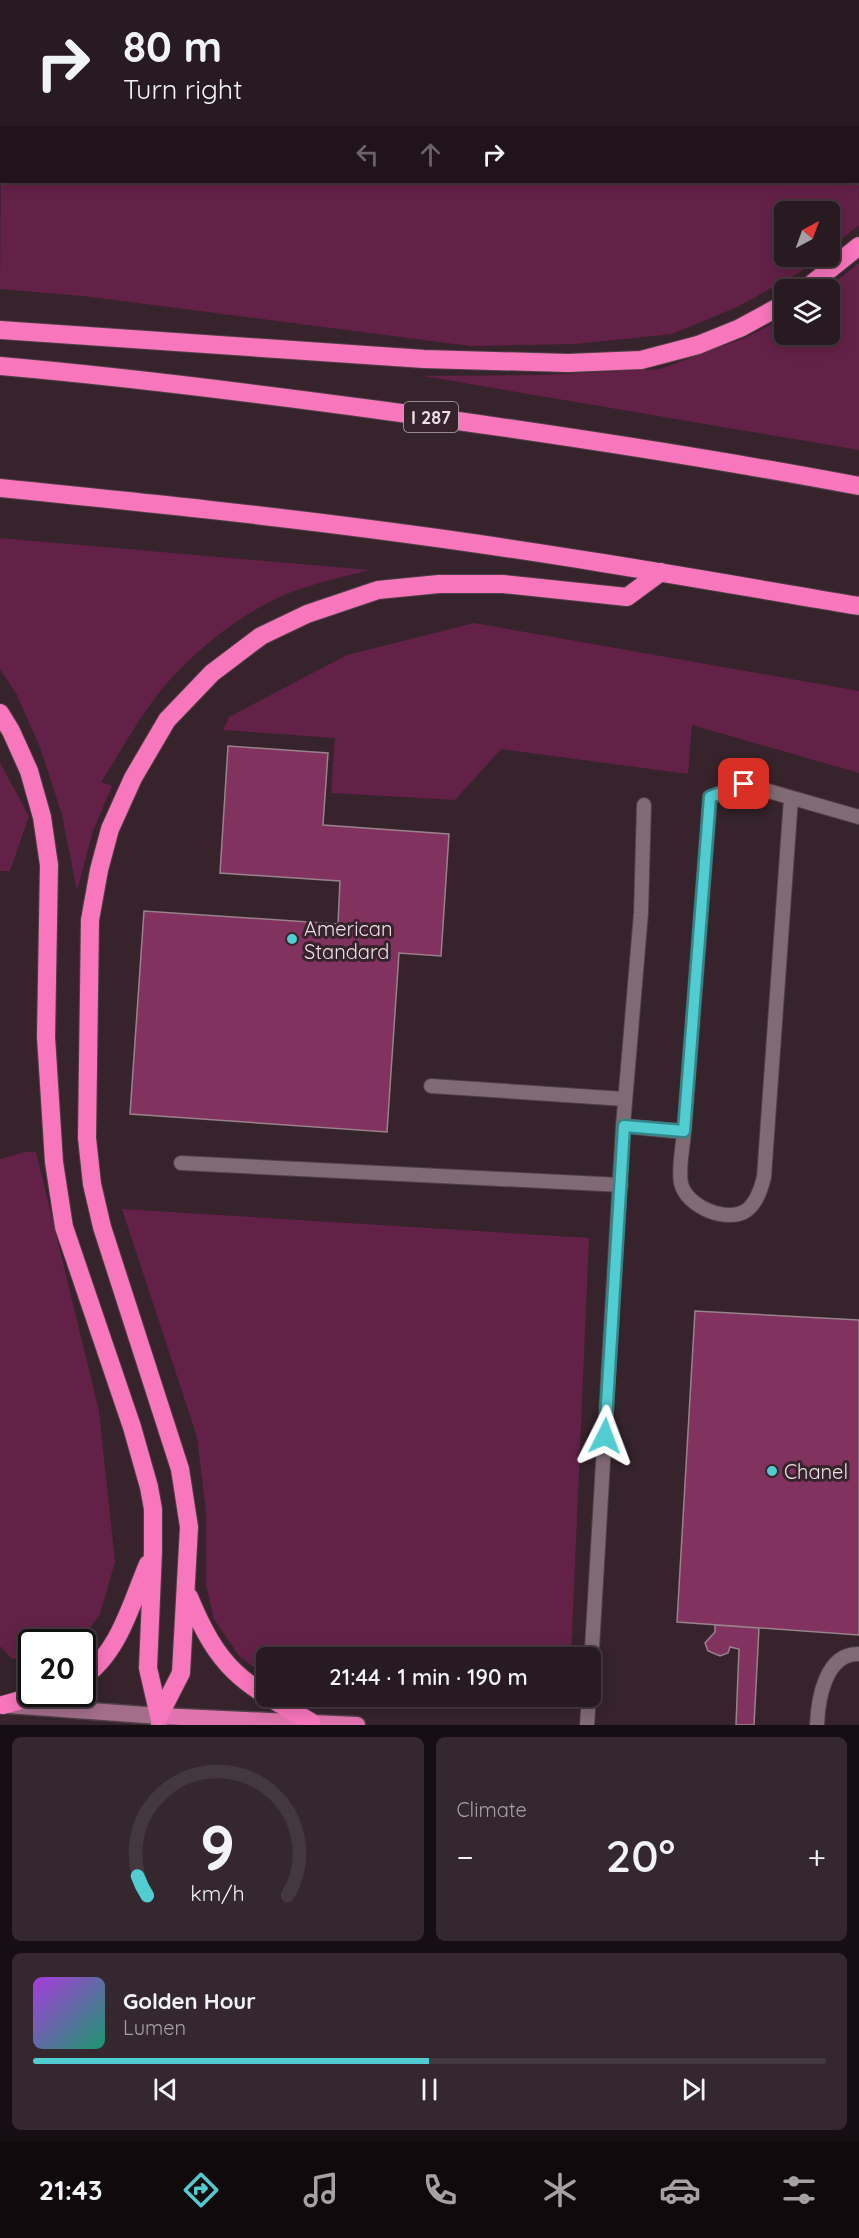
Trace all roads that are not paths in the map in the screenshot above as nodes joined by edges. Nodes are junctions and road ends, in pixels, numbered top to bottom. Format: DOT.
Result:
graph roads {
  1 [pos="859,246"];
  2 [pos="818,279"];
  3 [pos="774,309"];
  4 [pos="0,330"];
  5 [pos="0,366"];
  6 [pos="859,486"];
  7 [pos="0,488"];
  8 [pos="661,572"];
  9 [pos="859,606"];
  10 [pos="0,712"];
  11 [pos="791,798"];
  12 [pos="644,805"];
  13 [pos="859,818"];
  14 [pos="431,1086"];
  15 [pos="626,1099"];
  16 [pos="624,1126"];
  17 [pos="684,1131"];
  18 [pos="181,1163"];
  19 [pos="621,1185"];
  20 [pos="153,1551"];
  21 [pos="187,1593"];
  22 [pos="592,1647"];
  23 [pos="859,1654"];
  24 [pos="96,1667"];
  25 [pos="18,1701"];
  26 [pos="2,1705"];
  27 [pos="588,1707"];
  28 [pos="159,1720"];
  29 [pos="311,1722"];
  30 [pos="357,1725"];
  31 [pos="587,1725"];
  32 [pos="817,1725"];
  1 -- 2 [label="highway"];
  3 -- 4 [label="highway"];
  5 -- 6 [label="highway, I 287"];
  7 -- 8 [label="highway"];
  8 -- 9 [label="highway"];
  8 -- 21 [label="highway"];
  10 -- 20 [label="highway"];
  11 -- 13 [label="lane"];
  11 -- 17 [label="lane"];
  11 -- 17 [label="lane"];
  12 -- 15 [label="lane"];
  14 -- 15 [label="lane"];
  15 -- 16 [label="lane"];
  16 -- 17 [label="lane"];
  16 -- 19 [label="lane"];
  18 -- 19 [label="lane"];
  19 -- 22 [label="lane"];
  20 -- 24 [label="highway"];
  20 -- 28 [label="highway"];
  21 -- 28 [label="highway"];
  21 -- 29 [label="highway"];
  23 -- 32 [label="lane"];
  25 -- 26 [label="highway"];
  26 -- 28 [label="main road"];
  27 -- 31 [label="lane"];
  28 -- 29 [label="highway"];
  29 -- 30 [label="highway"];
}
